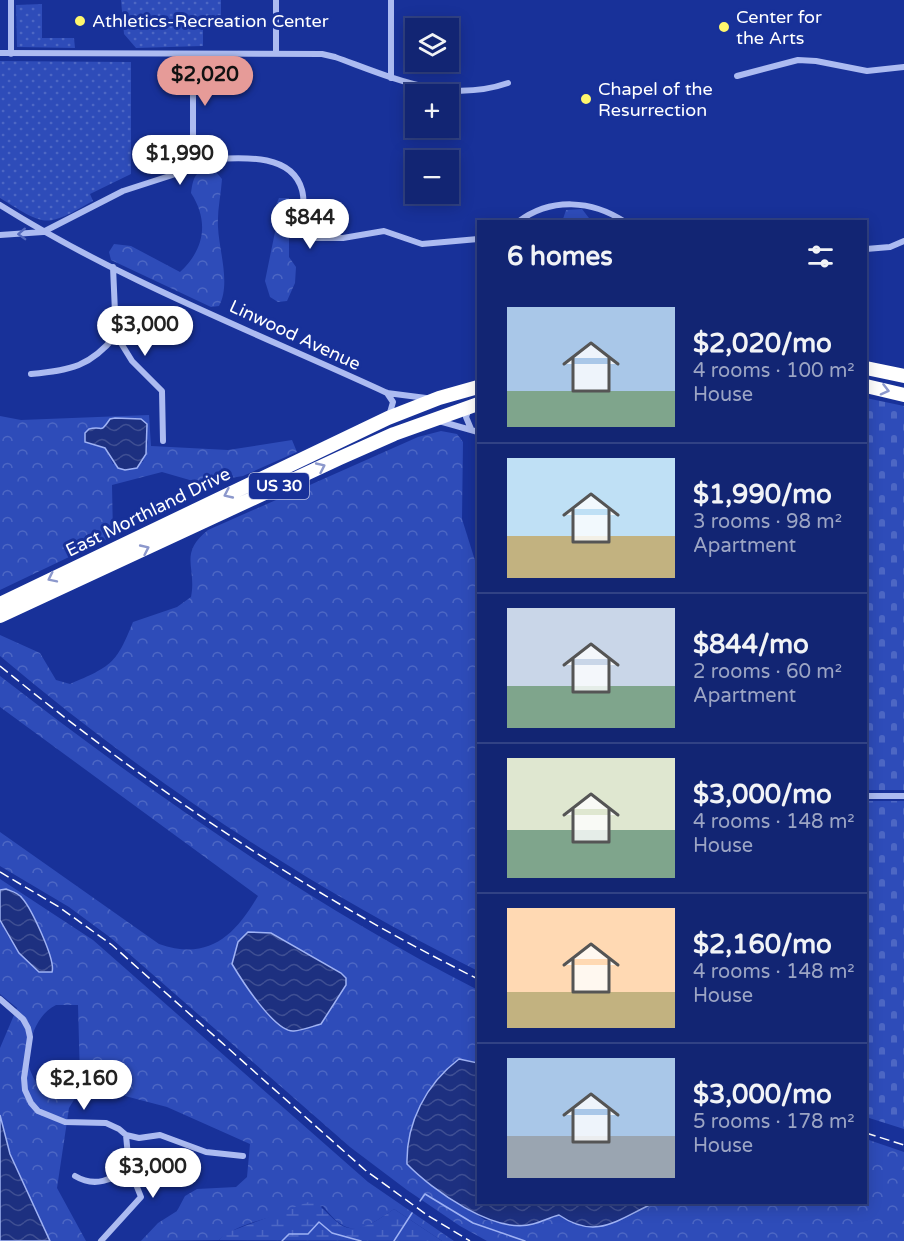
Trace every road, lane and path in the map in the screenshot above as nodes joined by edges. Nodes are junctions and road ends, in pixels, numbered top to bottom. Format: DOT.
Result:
graph roads {
  1 [pos="11,0"];
  2 [pos="276,0"];
  3 [pos="391,0"];
  4 [pos="0,54"];
  5 [pos="11,54"];
  6 [pos="193,54"];
  7 [pos="276,54"];
  8 [pos="904,67"];
  9 [pos="737,76"];
  10 [pos="391,78"];
  11 [pos="508,84"];
  12 [pos="193,160"];
  13 [pos="0,205"];
  14 [pos="522,220"];
  15 [pos="621,220"];
  16 [pos="43,232"];
  17 [pos="0,235"];
  18 [pos="477,239"];
  19 [pos="904,241"];
  20 [pos="867,249"];
  21 [pos="113,267"];
  22 [pos="116,334"];
  23 [pos="867,368"];
  24 [pos="31,374"];
  25 [pos="904,376"];
  26 [pos="867,386"];
  27 [pos="477,387"];
  28 [pos="387,393"];
  29 [pos="904,395"];
  30 [pos="439,398"];
  31 [pos="474,405"];
  32 [pos="388,418"];
  33 [pos="429,421"];
  34 [pos="475,431"];
  35 [pos="163,441"];
  36 [pos="0,604"];
  37 [pos="0,616"];
  38 [pos="867,796"];
  39 [pos="904,796"];
  40 [pos="0,999"];
  41 [pos="126,1135"];
  42 [pos="243,1156"];
  43 [pos="129,1167"];
  44 [pos="75,1176"];
  45 [pos="101,1241"];
  1 -- 5 [label="street"];
  2 -- 7 [label="street"];
  3 -- 10 [label="street"];
  4 -- 5 [label="street"];
  5 -- 6 [label="street"];
  6 -- 7 [label="street"];
  6 -- 12 [label="street"];
  7 -- 10 [label="street"];
  8 -- 9 [label="street"];
  10 -- 11 [label="street"];
  12 -- 16 [label="street"];
  12 -- 18 [label="street"];
  13 -- 16 [label="street, Linwood Avenue"];
  14 -- 15 [label="street"];
  16 -- 17 [label="street, one-way"];
  16 -- 21 [label="street, Linwood Avenue"];
  19 -- 20 [label="street"];
  21 -- 22 [label="street"];
  21 -- 28 [label="street, Linwood Avenue"];
  22 -- 24 [label="street"];
  22 -- 35 [label="street"];
  23 -- 25 [label="highway"];
  26 -- 29 [label="highway, one-way"];
  27 -- 30 [label="highway, East Morthland Drive / US 30"];
  28 -- 30 [label="street, Linwood Avenue"];
  28 -- 32 [label="street"];
  30 -- 32 [label="highway, East Morthland Drive / US 30"];
  31 -- 33 [label="highway, East Morthland Drive / US 30"];
  31 -- 34 [label="street"];
  32 -- 36 [label="highway, East Morthland Drive / US 30, one-way"];
  33 -- 34 [label="street"];
  37 -- 33 [label="highway, East Morthland Drive / US 30, one-way"];
  38 -- 39 [label="street"];
  40 -- 41 [label="street"];
  41 -- 42 [label="street"];
  41 -- 43 [label="street"];
  43 -- 44 [label="street"];
  43 -- 45 [label="street"];
}
